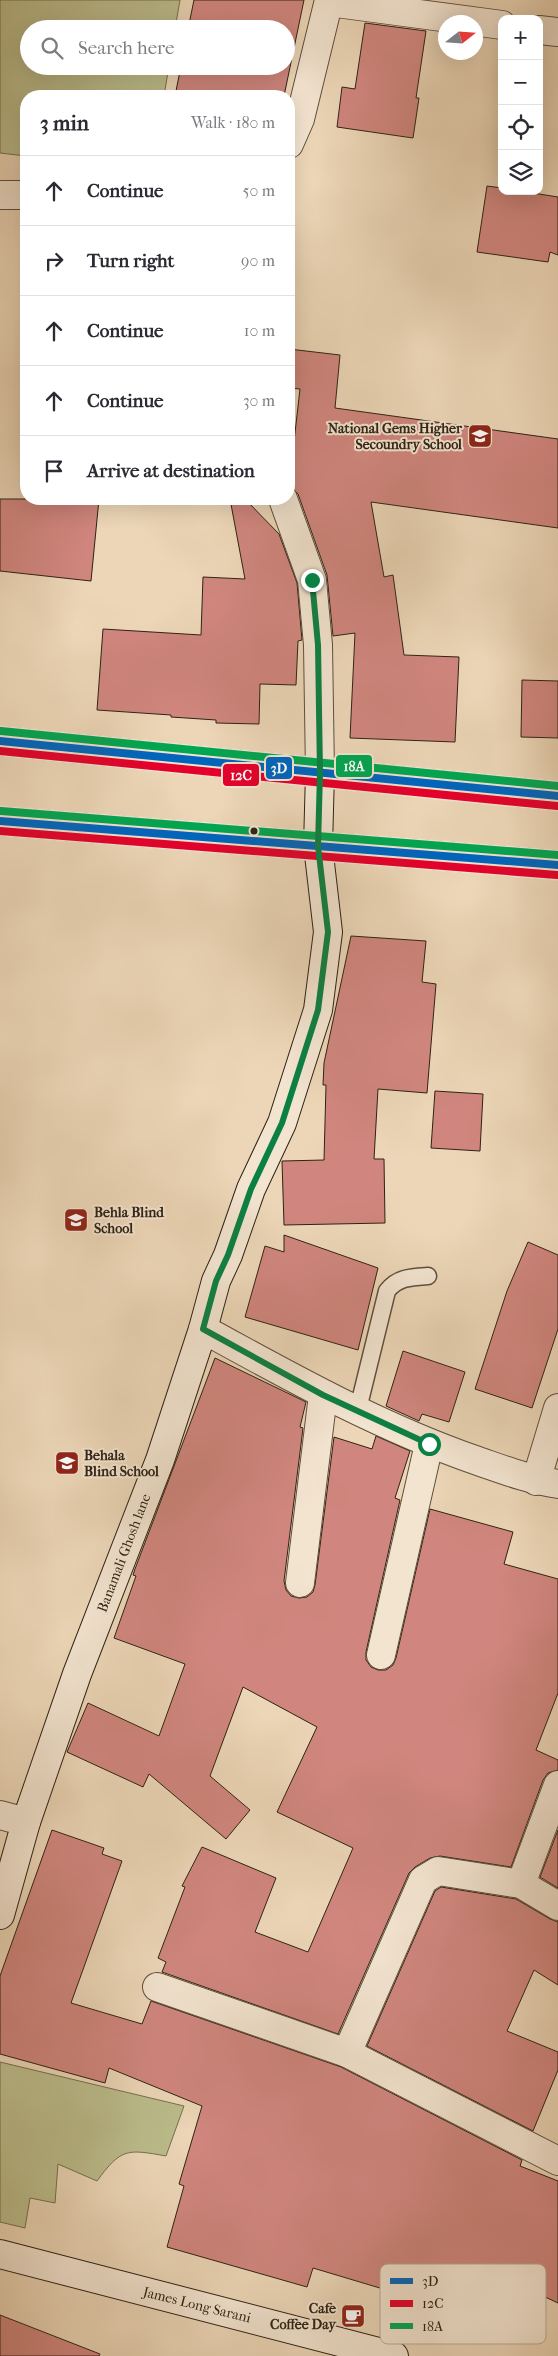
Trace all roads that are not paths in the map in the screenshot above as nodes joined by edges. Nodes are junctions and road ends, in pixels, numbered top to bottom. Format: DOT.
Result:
graph roads {
  1 [pos="329,1"];
  2 [pos="498,24"];
  3 [pos="543,30"];
  4 [pos="558,32"];
  5 [pos="295,130"];
  6 [pos="0,194"];
  7 [pos="20,194"];
  8 [pos="285,505"];
  9 [pos="0,741"];
  10 [pos="320,773"];
  11 [pos="558,796"];
  12 [pos="0,821"];
  13 [pos="318,846"];
  14 [pos="558,865"];
  15 [pos="428,1276"];
  16 [pos="203,1329"];
  17 [pos="323,1395"];
  18 [pos="558,1408"];
  19 [pos="358,1409"];
  20 [pos="429,1444"];
  21 [pos="547,1482"];
  22 [pos="300,1583"];
  23 [pos="381,1655"];
  24 [pos="558,1785"];
  25 [pos="13,1818"];
  26 [pos="522,1884"];
  27 [pos="558,1906"];
  28 [pos="0,1915"];
  29 [pos="157,1987"];
  30 [pos="347,2053"];
  31 [pos="558,2161"];
  32 [pos="0,2254"];
  33 [pos="394,2356"];
  1 -- 2 [label="street"];
  1 -- 5 [label="street"];
  3 -- 4 [label="street"];
  6 -- 7 [label="street"];
  8 -- 10 [label="street, Banamali Ghosh lane"];
  9 -- 10 [label="highway"];
  10 -- 11 [label="highway"];
  10 -- 13 [label="street, Banamali Ghosh lane"];
  12 -- 13 [label="highway"];
  13 -- 14 [label="highway"];
  13 -- 16 [label="street, Banamali Ghosh lane"];
  15 -- 19 [label="lane"];
  16 -- 17 [label="street"];
  16 -- 25 [label="street, Banamali Ghosh lane"];
  17 -- 19 [label="street"];
  17 -- 22 [label="street"];
  18 -- 21 [label="street"];
  19 -- 20 [label="street"];
  20 -- 21 [label="street"];
  20 -- 23 [label="street"];
  24 -- 26 [label="street"];
  25 -- 28 [label="street, Banamali Ghosh lane"];
  26 -- 27 [label="street"];
  26 -- 30 [label="street"];
  29 -- 30 [label="street"];
  30 -- 31 [label="street"];
  32 -- 33 [label="street, James Long Sarani"];
}
